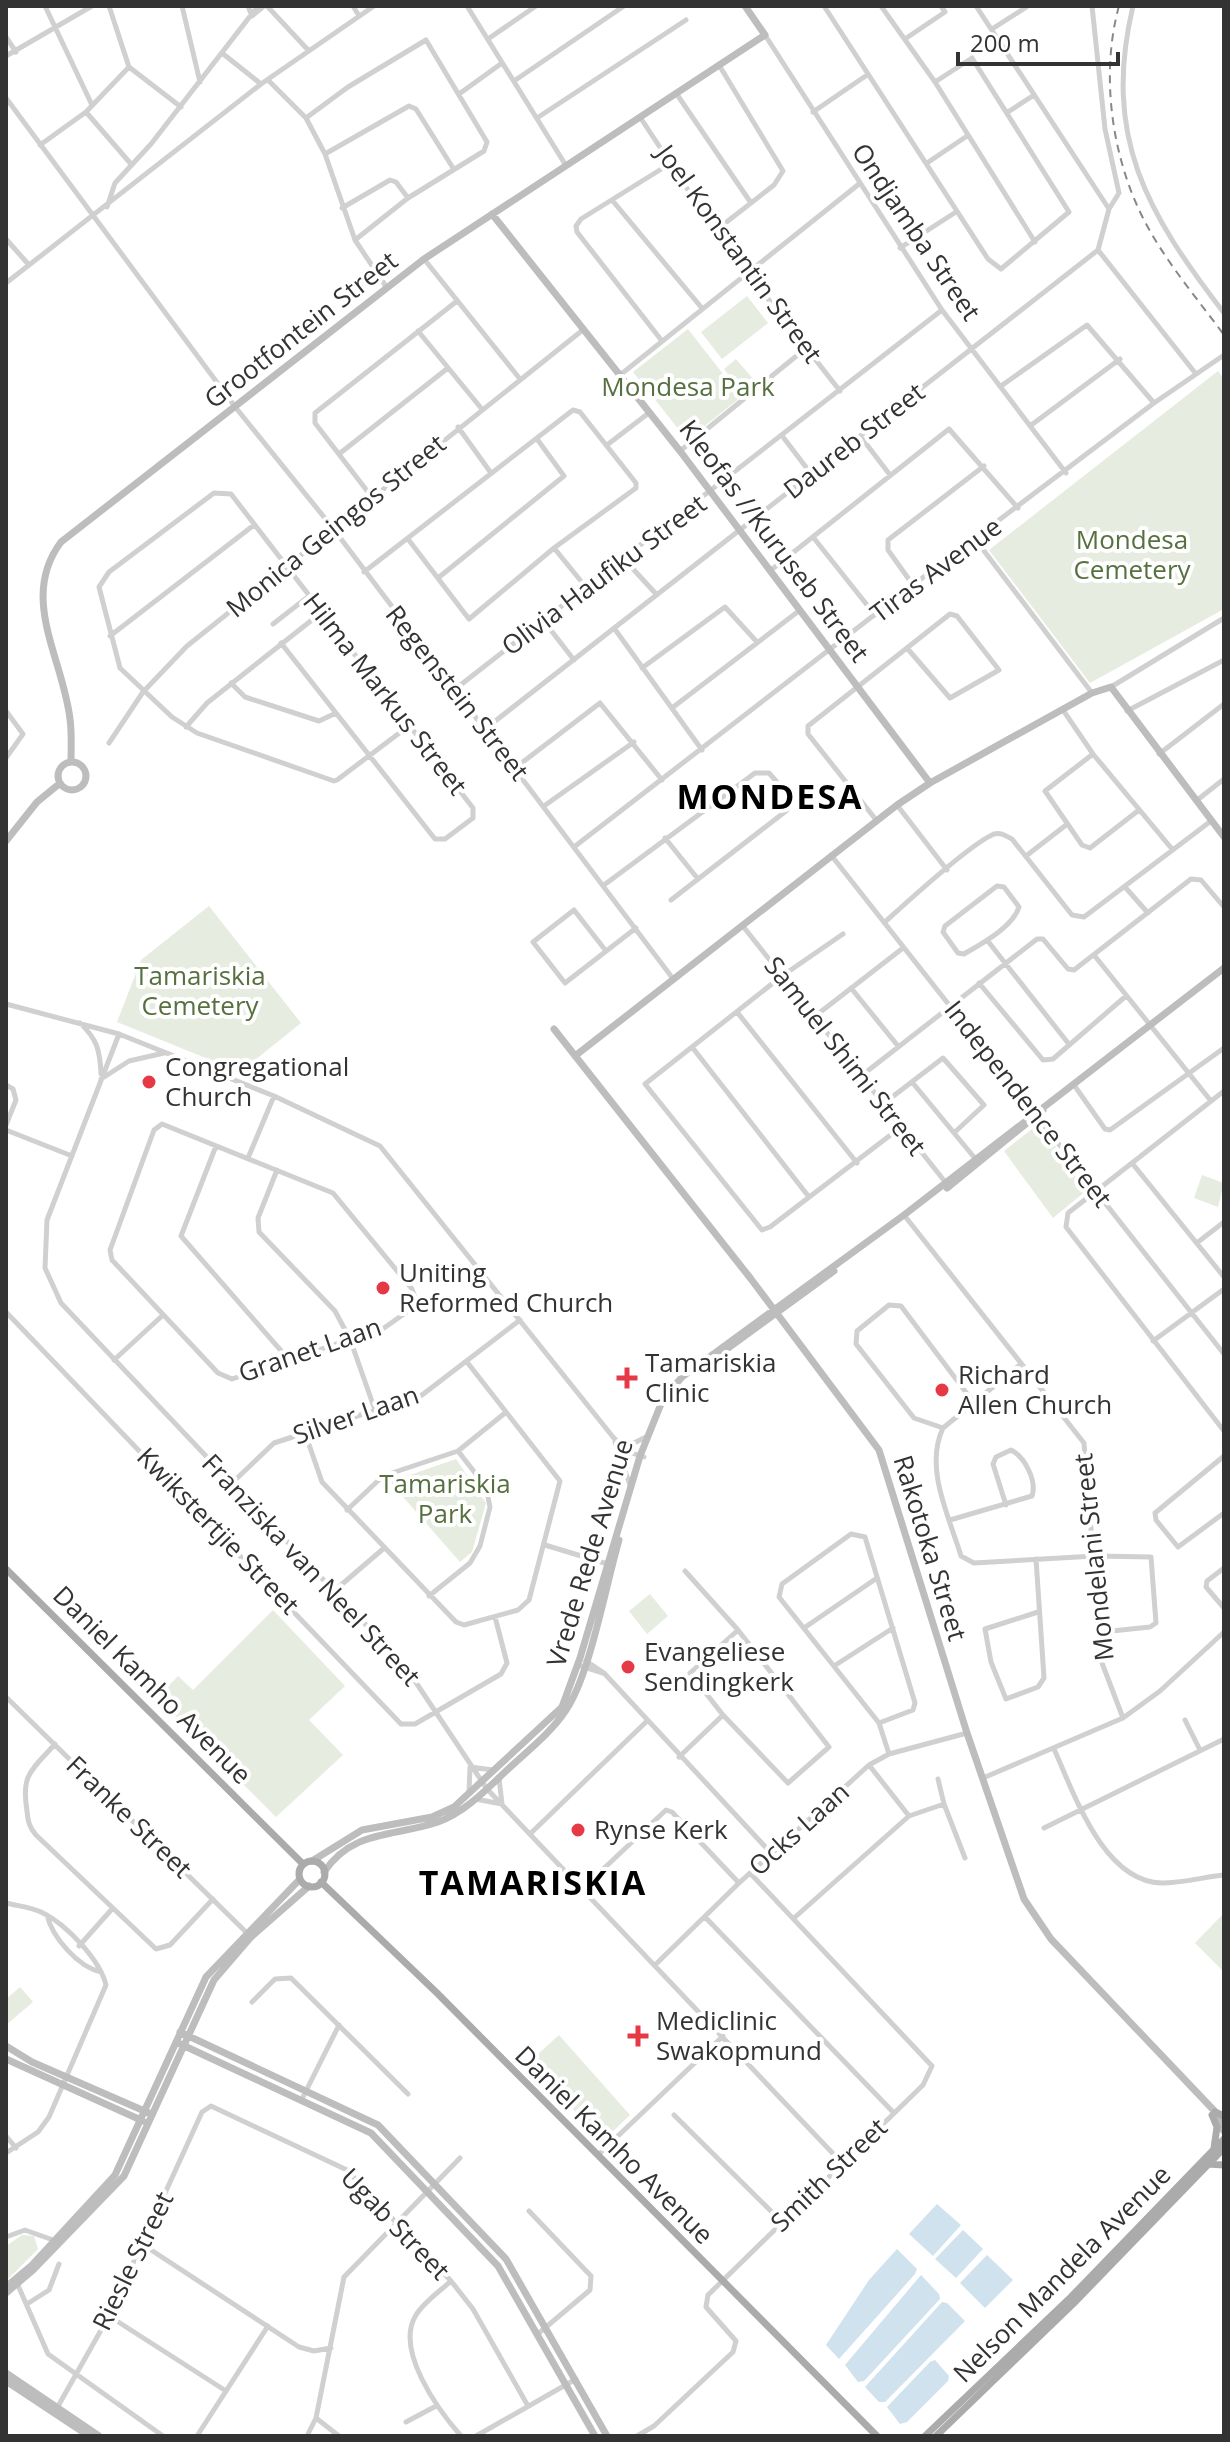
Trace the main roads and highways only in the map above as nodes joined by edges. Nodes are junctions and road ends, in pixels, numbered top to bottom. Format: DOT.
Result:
graph roads {
  1 [pos="6,1569"];
  2 [pos="303,1864"];
  3 [pos="321,1882"];
  4 [pos="1224,2118"];
  5 [pos="1224,2139"];
  6 [pos="1224,2148"];
  7 [pos="1213,2151"];
  8 [pos="1207,2164"];
  9 [pos="1224,2165"];
  10 [pos="877,2436"];
  11 [pos="925,2436"];
  12 [pos="936,2436"];
  1 -- 2 [label="main road, Daniel Kamho Avenue"];
  2 -- 3 [label="main road"];
  2 -- 3 [label="main road"];
  3 -- 10 [label="main road, Daniel Kamho Avenue"];
  4 -- 7 [label="main road"];
  5 -- 7 [label="main road, Nelson Mandela Avenue"];
  6 -- 8 [label="main road, Nelson Mandela Avenue"];
  7 -- 11 [label="main road, Nelson Mandela Avenue"];
  8 -- 9 [label="main road"];
  8 -- 12 [label="main road, Nelson Mandela Avenue"];
}
